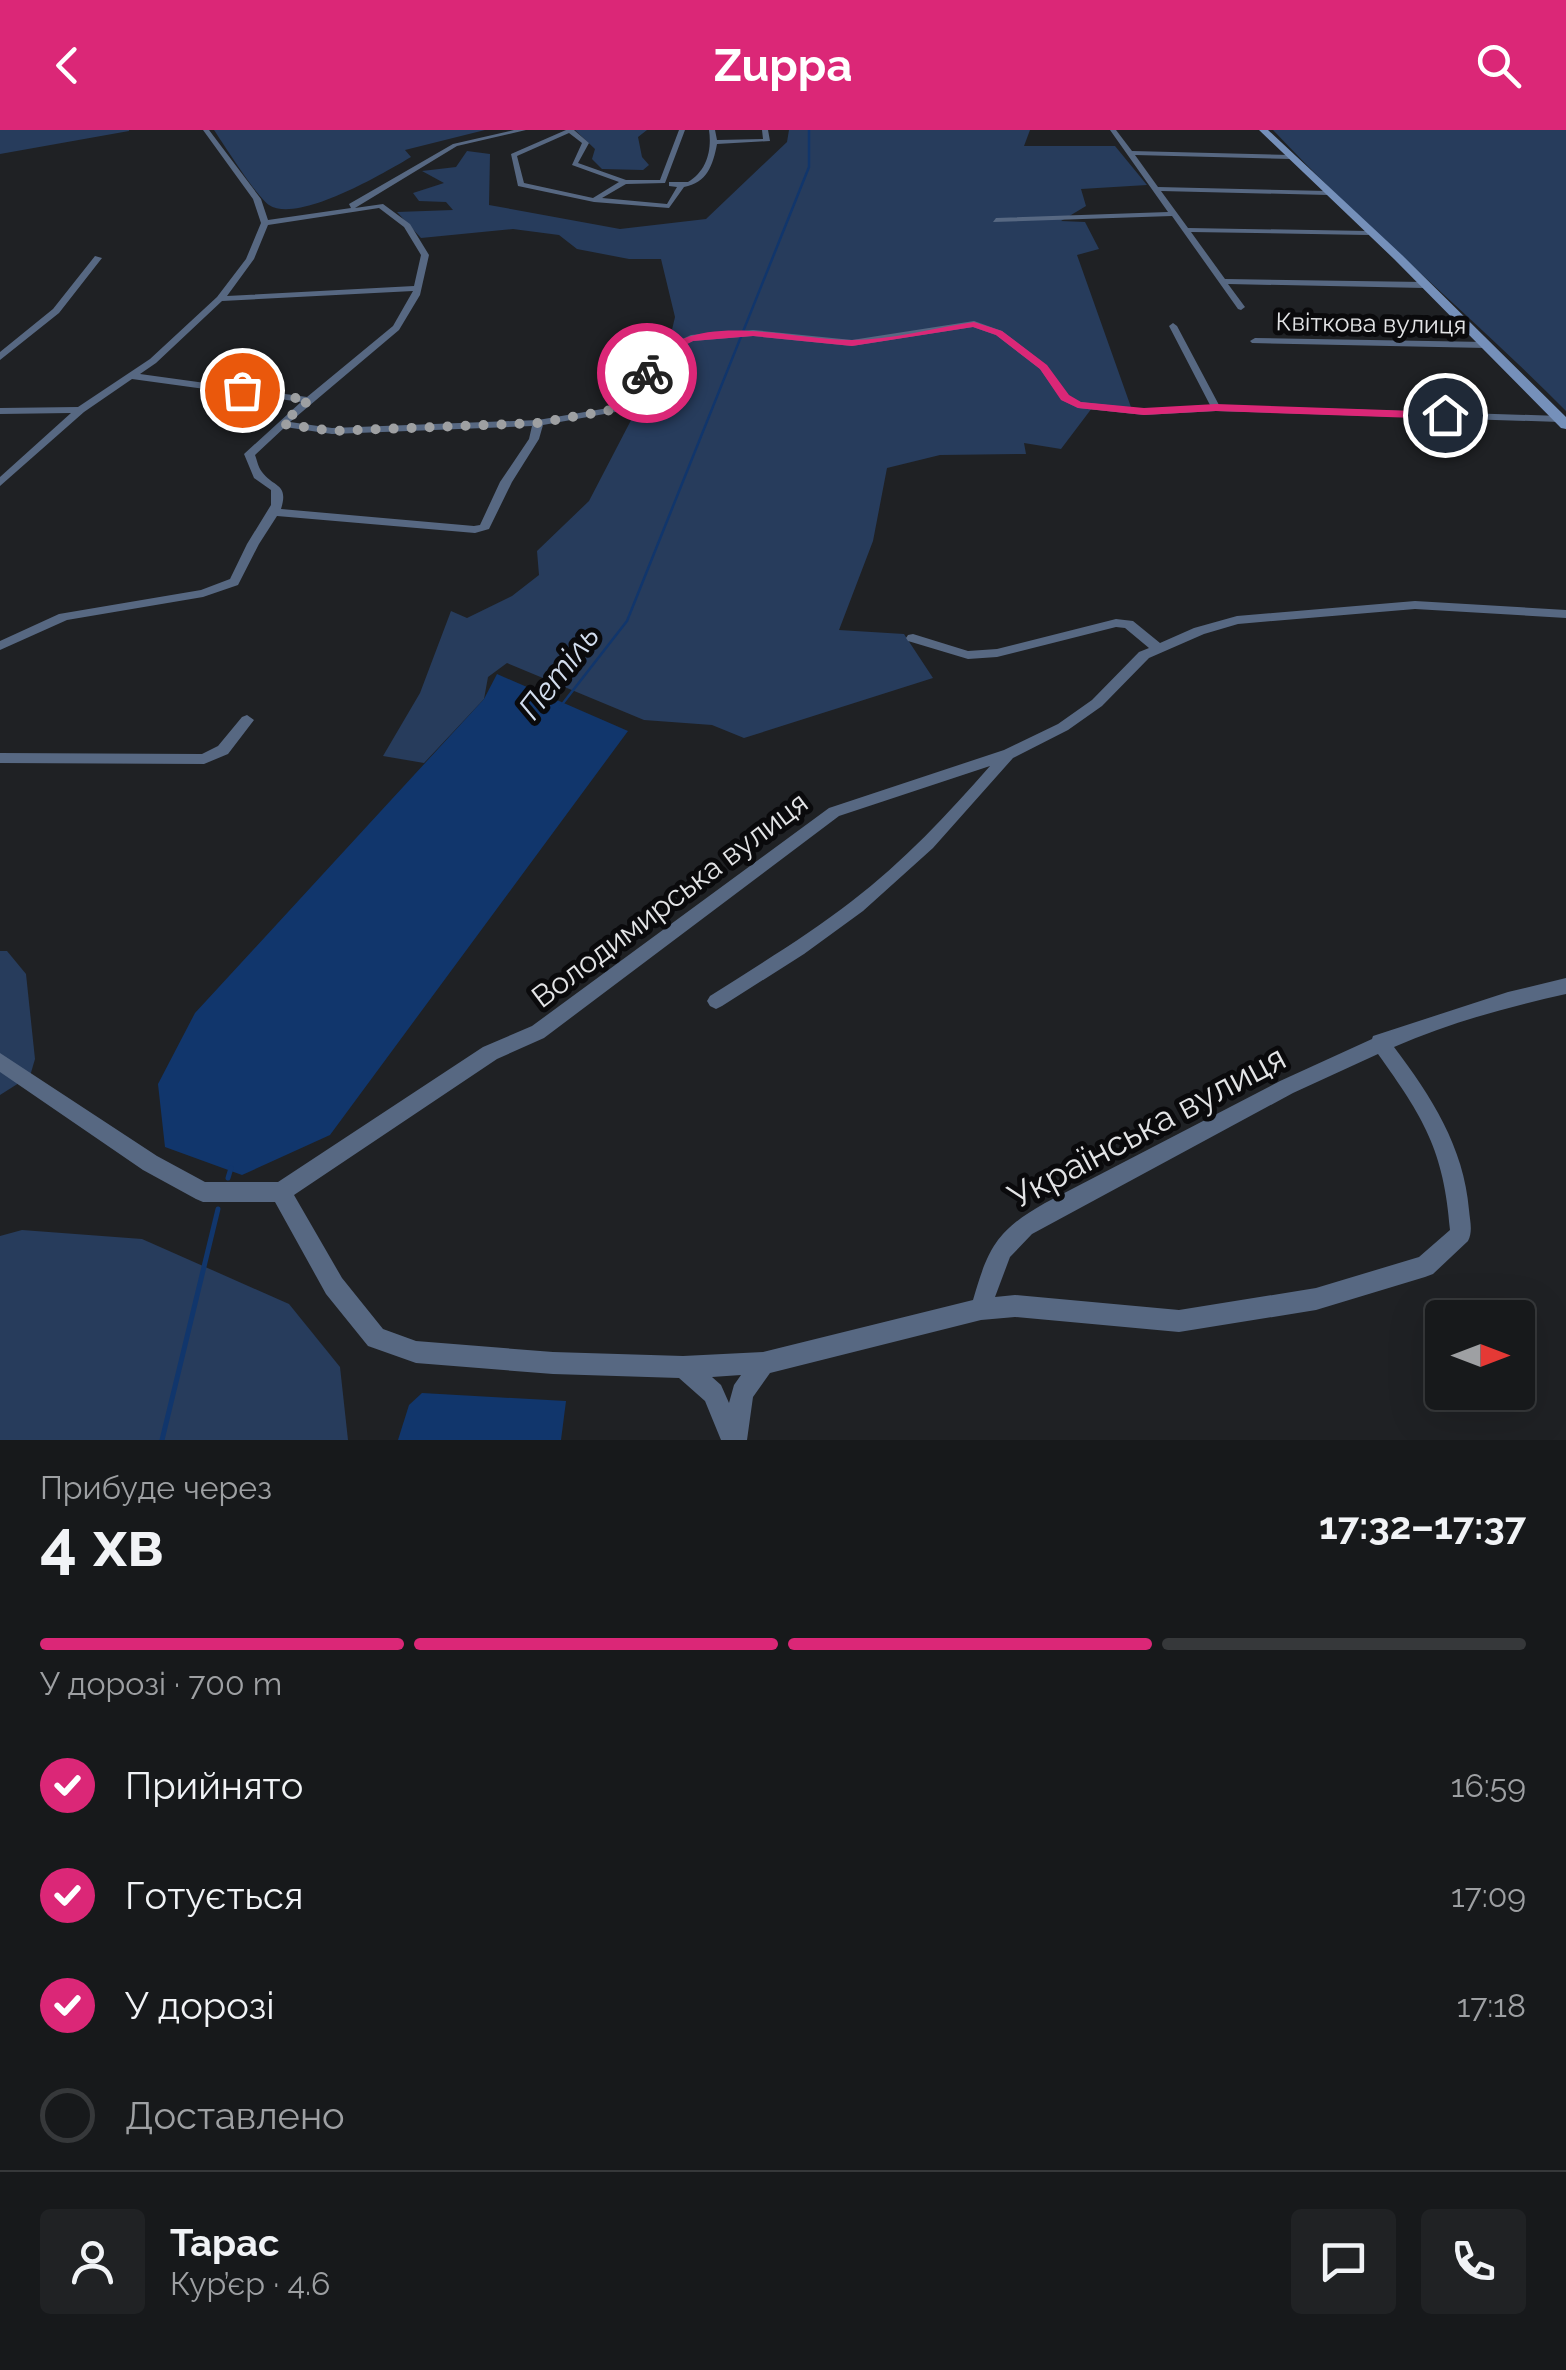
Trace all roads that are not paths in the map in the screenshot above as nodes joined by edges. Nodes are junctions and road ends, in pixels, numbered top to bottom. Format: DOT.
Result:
graph roads {
  1 [pos="206,130"];
  2 [pos="523,130"];
  3 [pos="682,130"];
  4 [pos="712,130"];
  5 [pos="765,130"];
  6 [pos="1114,130"];
  7 [pos="1263,130"];
  8 [pos="571,131"];
  9 [pos="714,142"];
  10 [pos="1131,153"];
  11 [pos="1292,158"];
  12 [pos="626,182"];
  13 [pos="663,182"];
  14 [pos="680,186"];
  15 [pos="1158,189"];
  16 [pos="1328,193"];
  17 [pos="594,200"];
  18 [pos="349,208"];
  19 [pos="1176,214"];
  20 [pos="996,220"];
  21 [pos="265,223"];
  22 [pos="1190,230"];
  23 [pos="1368,233"];
  24 [pos="98,258"];
  25 [pos="1224,281"];
  26 [pos="1424,284"];
  27 [pos="418,288"];
  28 [pos="220,299"];
  29 [pos="1241,307"];
  30 [pos="1173,326"];
  31 [pos="1255,340"];
  32 [pos="1486,345"];
  33 [pos="0,357"];
  34 [pos="131,376"];
  35 [pos="309,400"];
  36 [pos="1216,408"];
  37 [pos="80,410"];
  38 [pos="0,412"];
  39 [pos="1563,422"];
  40 [pos="538,423"];
  41 [pos="282,424"];
  42 [pos="0,483"];
  43 [pos="274,512"];
  44 [pos="1566,614"];
  45 [pos="913,638"];
  46 [pos="0,646"];
  47 [pos="1158,648"];
  48 [pos="247,720"];
  49 [pos="1009,754"];
  50 [pos="0,758"];
  51 [pos="1566,986"];
  52 [pos="716,1001"];
  53 [pos="1380,1042"];
  54 [pos="0,1061"];
  55 [pos="282,1192"];
  56 [pos="981,1309"];
  57 [pos="764,1363"];
  58 [pos="683,1367"];
  59 [pos="734,1440"];
  1 -- 21 [label="street"];
  2 -- 18 [label="street"];
  3 -- 13 [label="street"];
  4 -- 9 [label="street"];
  5 -- 9 [label="street"];
  6 -- 10 [label="street"];
  7 -- 11 [label="street"];
  8 -- 12 [label="street"];
  8 -- 17 [label="street"];
  9 -- 14 [label="street"];
  10 -- 11 [label="street"];
  10 -- 15 [label="street"];
  11 -- 16 [label="street"];
  12 -- 13 [label="street"];
  12 -- 17 [label="street"];
  13 -- 14 [label="street"];
  14 -- 17 [label="street"];
  15 -- 16 [label="street"];
  15 -- 19 [label="street"];
  16 -- 23 [label="street"];
  18 -- 21 [label="street"];
  18 -- 27 [label="street"];
  19 -- 20 [label="street"];
  19 -- 22 [label="street"];
  21 -- 28 [label="street"];
  22 -- 23 [label="street"];
  22 -- 25 [label="street"];
  23 -- 26 [label="street"];
  24 -- 33 [label="street"];
  25 -- 26 [label="street"];
  25 -- 29 [label="street"];
  26 -- 32 [label="street"];
  27 -- 28 [label="street"];
  27 -- 35 [label="street"];
  28 -- 34 [label="street"];
  30 -- 36 [label="street"];
  31 -- 32 [label="street, Квіткова вулиця"];
  32 -- 39 [label="street"];
  34 -- 35 [label="street"];
  34 -- 37 [label="street"];
  35 -- 41 [label="street"];
  36 -- 39 [label="street"];
  36 -- 40 [label="street"];
  37 -- 38 [label="street"];
  37 -- 42 [label="street"];
  40 -- 41 [label="street"];
  40 -- 43 [label="street"];
  41 -- 43 [label="street"];
  43 -- 46 [label="street"];
  44 -- 47 [label="street, Володимирська вулиця"];
  45 -- 47 [label="street"];
  47 -- 49 [label="street, Володимирська вулиця"];
  48 -- 50 [label="street"];
  49 -- 52 [label="street, Володимирська вулиця"];
  49 -- 55 [label="street, Володимирська вулиця"];
  51 -- 53 [label="street, Українська вулиця"];
  53 -- 56 [label="street, Українська вулиця"];
  53 -- 56 [label="street"];
  54 -- 55 [label="street"];
  55 -- 58 [label="street"];
  56 -- 57 [label="street"];
  57 -- 58 [label="street"];
  57 -- 59 [label="street"];
  58 -- 59 [label="street"];
}
